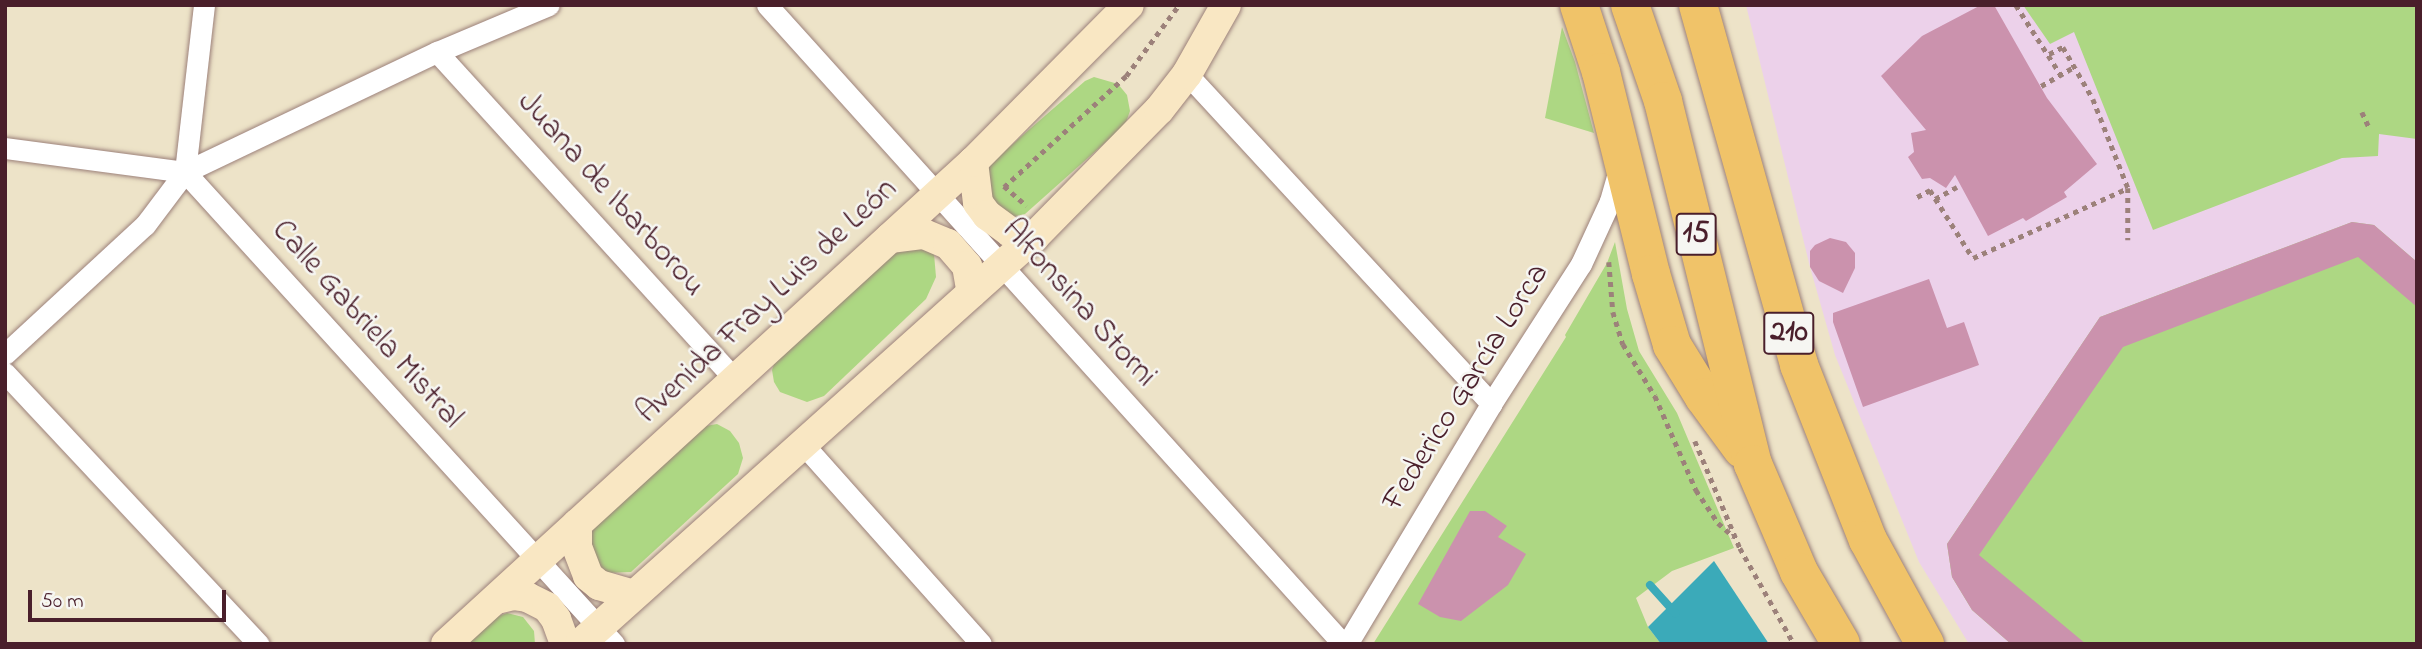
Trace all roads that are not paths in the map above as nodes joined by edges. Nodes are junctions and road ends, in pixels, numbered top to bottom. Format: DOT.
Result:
graph roads {
  1 [pos="204,5"];
  2 [pos="550,5"];
  3 [pos="767,5"];
  4 [pos="1226,5"];
  5 [pos="1579,5"];
  6 [pos="1630,5"];
  7 [pos="1700,7"];
  8 [pos="1122,8"];
  9 [pos="437,52"];
  10 [pos="1187,74"];
  11 [pos="5,148"];
  12 [pos="1622,158"];
  13 [pos="976,159"];
  14 [pos="185,172"];
  15 [pos="936,195"];
  16 [pos="1040,230"];
  17 [pos="890,239"];
  18 [pos="1002,266"];
  19 [pos="972,293"];
  20 [pos="5,354"];
  21 [pos="5,373"];
  22 [pos="736,381"];
  23 [pos="1491,404"];
  24 [pos="802,443"];
  25 [pos="1753,464"];
  26 [pos="577,524"];
  27 [pos="538,561"];
  28 [pos="634,595"];
  29 [pos="497,599"];
  30 [pos="598,638"];
  31 [pos="259,644"];
  32 [pos="446,644"];
  33 [pos="565,644"];
  34 [pos="981,644"];
  35 [pos="1345,644"];
  36 [pos="1841,644"];
  37 [pos="1925,644"];
  1 -- 14 [label="street"];
  2 -- 9 [label="street"];
  3 -- 15 [label="street, Alfonsina Storni"];
  4 -- 10 [label="street"];
  5 -- 12 [label="highway"];
  6 -- 25 [label="highway, 15"];
  7 -- 37 [label="highway, 210"];
  8 -- 13 [label="street, Avenida Fray Luis de León"];
  9 -- 14 [label="street"];
  9 -- 22 [label="street, Juana de Ibarborou"];
  10 -- 16 [label="street"];
  10 -- 23 [label="street"];
  11 -- 14 [label="street"];
  12 -- 23 [label="street, Federico García Lorca"];
  12 -- 25 [label="highway"];
  13 -- 15 [label="street, Avenida Fray Luis de León"];
  13 -- 16 [label="street"];
  14 -- 20 [label="street"];
  14 -- 27 [label="street, Calle Gabriela Mistral"];
  15 -- 17 [label="street, Avenida Fray Luis de León"];
  15 -- 18 [label="street, Alfonsina Storni"];
  16 -- 18 [label="street"];
  17 -- 19 [label="street"];
  17 -- 22 [label="street, Avenida Fray Luis de León"];
  18 -- 19 [label="street"];
  18 -- 35 [label="street, Alfonsina Storni"];
  19 -- 24 [label="street"];
  21 -- 31 [label="street"];
  22 -- 26 [label="street, Avenida Fray Luis de León"];
  23 -- 35 [label="street, Federico García Lorca"];
  24 -- 28 [label="street"];
  24 -- 34 [label="street"];
  25 -- 36 [label="highway, 15"];
  26 -- 27 [label="street, Avenida Fray Luis de León"];
  26 -- 28 [label="street"];
  27 -- 29 [label="street, Avenida Fray Luis de León"];
  27 -- 30 [label="street, Calle Gabriela Mistral"];
  28 -- 30 [label="street"];
  29 -- 32 [label="street, Avenida Fray Luis de León"];
  29 -- 33 [label="street"];
}
